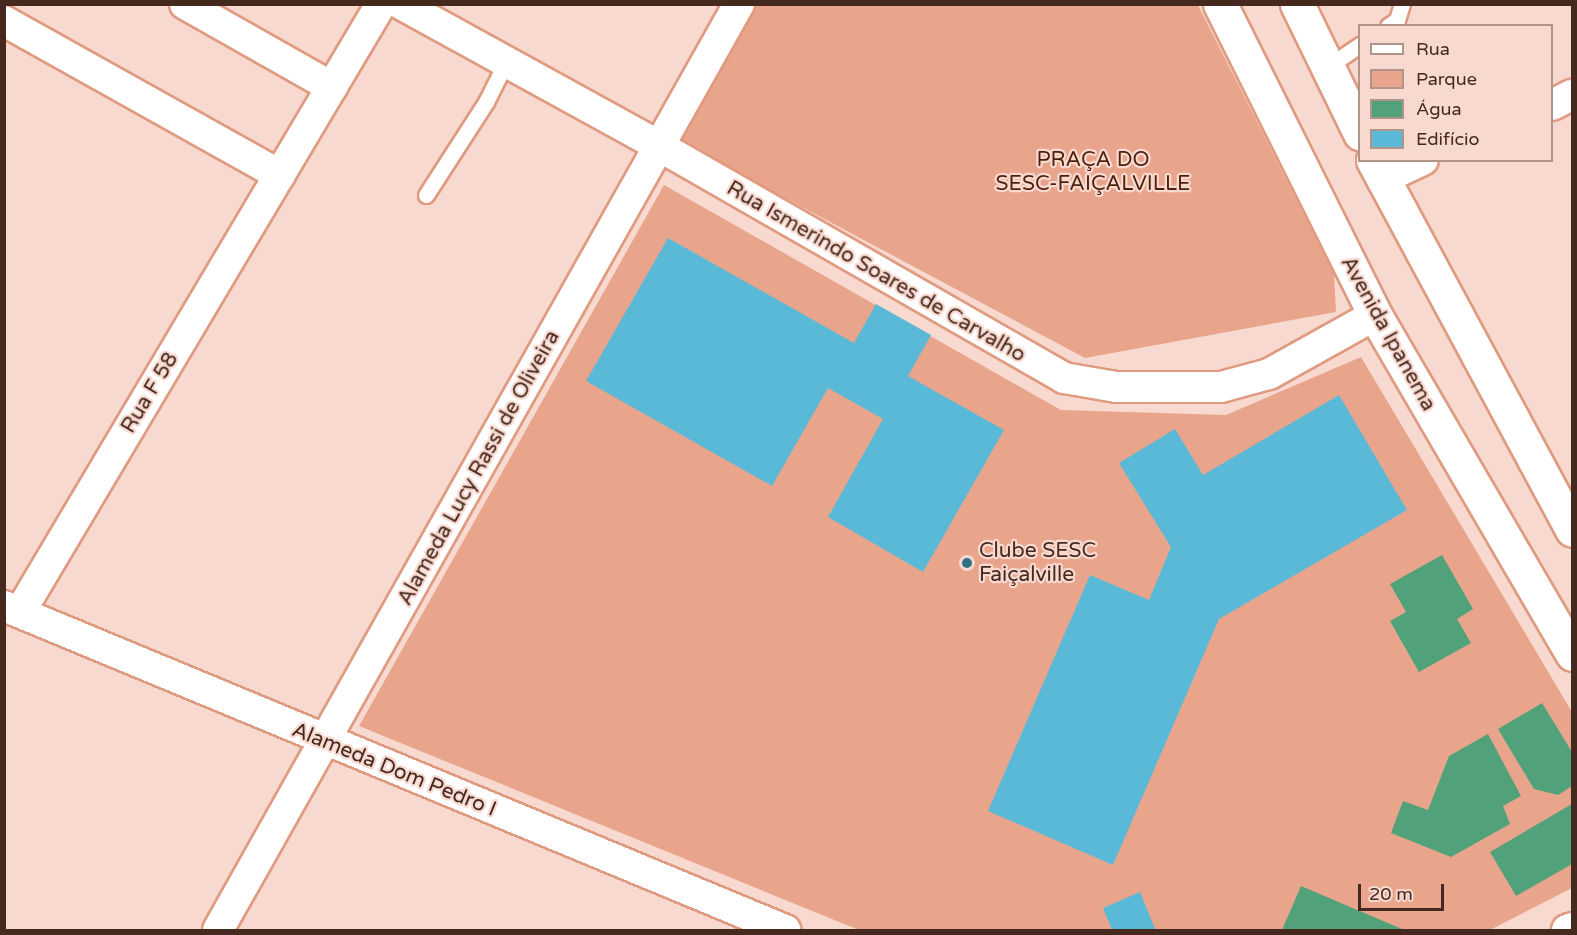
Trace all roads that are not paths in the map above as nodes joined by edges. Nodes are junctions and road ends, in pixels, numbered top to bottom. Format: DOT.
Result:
graph roads {
  1 [pos="185,4"];
  2 [pos="381,4"];
  3 [pos="401,4"];
  4 [pos="739,4"];
  5 [pos="1220,4"];
  6 [pos="1297,4"];
  7 [pos="1402,4"];
  8 [pos="4,21"];
  9 [pos="1392,24"];
  10 [pos="1358,46"];
  11 [pos="506,62"];
  12 [pos="1327,67"];
  13 [pos="332,87"];
  14 [pos="1572,96"];
  15 [pos="1553,104"];
  16 [pos="1358,131"];
  17 [pos="659,146"];
  18 [pos="1414,162"];
  19 [pos="1377,170"];
  20 [pos="280,175"];
  21 [pos="426,195"];
  22 [pos="1375,315"];
  23 [pos="1572,530"];
  24 [pos="12,609"];
  25 [pos="1572,654"];
  26 [pos="324,742"];
  27 [pos="1572,928"];
  28 [pos="218,930"];
  29 [pos="785,930"];
  30 [pos="1567,930"];
  1 -- 13 [label="street"];
  2 -- 13 [label="street, Rua F 58"];
  3 -- 11 [label="street, Rua Ismerindo Soares de Carvalho"];
  4 -- 17 [label="street, Alameda Lucy Rassi de Oliveira"];
  5 -- 22 [label="main road, Avenida Ipanema"];
  6 -- 12 [label="main road"];
  7 -- 9 [label="lane"];
  8 -- 20 [label="street"];
  10 -- 12 [label="lane"];
  11 -- 17 [label="street, Rua Ismerindo Soares de Carvalho"];
  11 -- 21 [label="lane"];
  12 -- 16 [label="main road"];
  13 -- 20 [label="street, Rua F 58"];
  14 -- 15 [label="street"];
  17 -- 22 [label="street, Rua Ismerindo Soares de Carvalho"];
  17 -- 26 [label="street, Alameda Lucy Rassi de Oliveira"];
  18 -- 19 [label="street"];
  19 -- 23 [label="main road"];
  20 -- 24 [label="street, Rua F 58"];
  22 -- 25 [label="main road, Avenida Ipanema"];
  24 -- 26 [label="street, Alameda Dom Pedro I"];
  26 -- 28 [label="street, Alameda Lucy Rassi de Oliveira"];
  26 -- 29 [label="street, Alameda Dom Pedro I"];
  27 -- 30 [label="street"];
}
